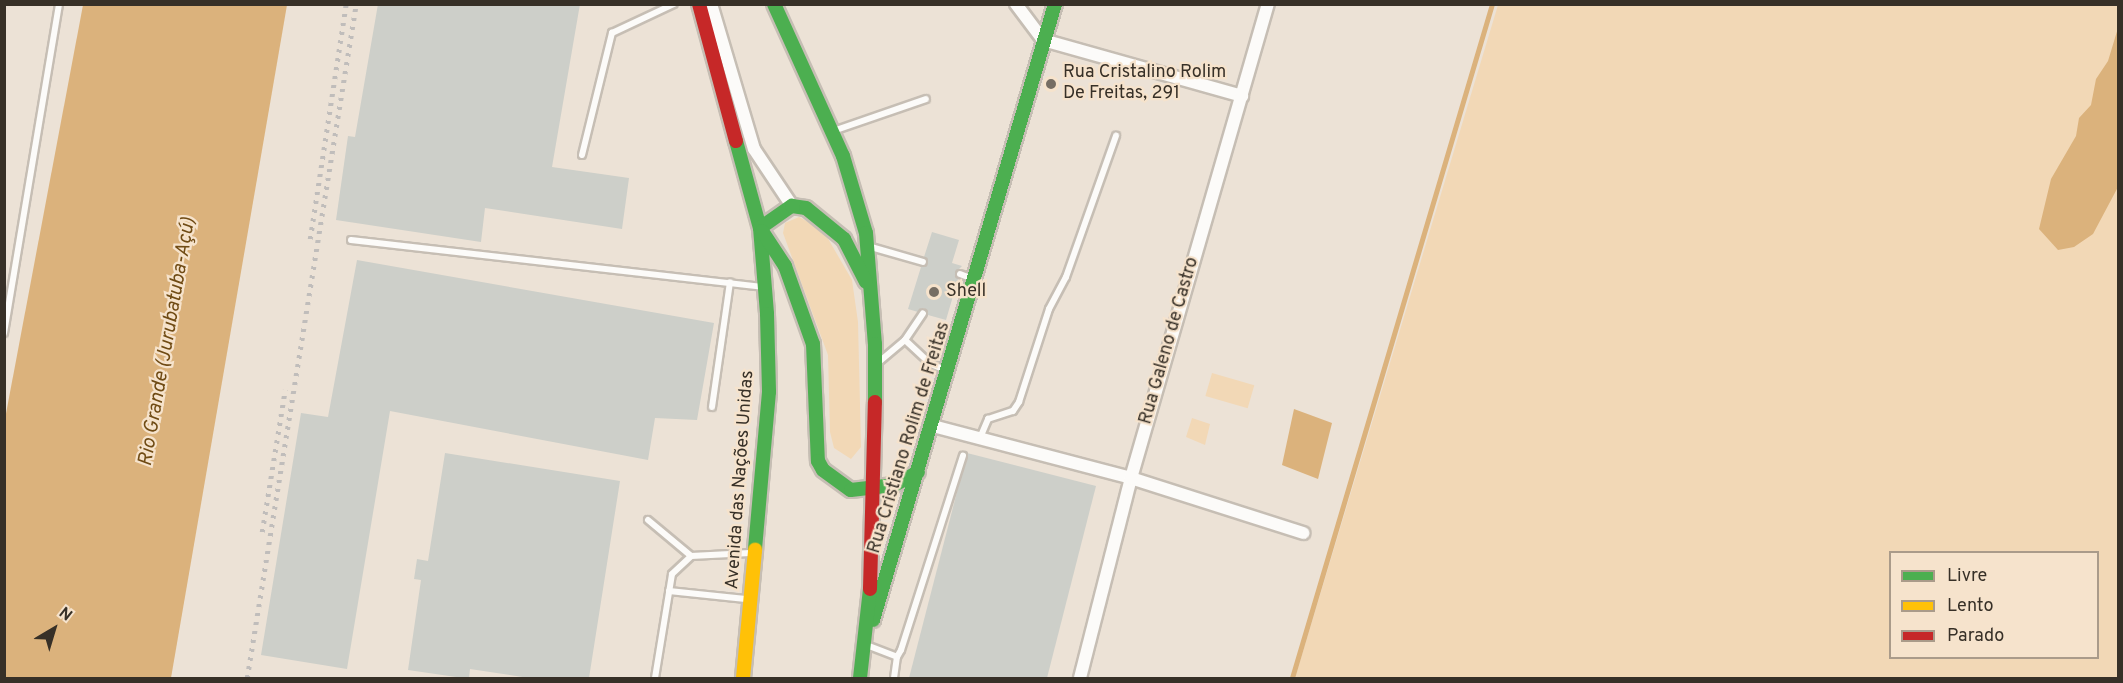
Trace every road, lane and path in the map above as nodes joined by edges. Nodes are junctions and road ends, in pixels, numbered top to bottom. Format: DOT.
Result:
graph roads {
  1 [pos="59,4"];
  2 [pos="674,4"];
  3 [pos="699,4"];
  4 [pos="711,4"];
  5 [pos="774,4"];
  6 [pos="1016,4"];
  7 [pos="1055,4"];
  8 [pos="1268,4"];
  9 [pos="1043,40"];
  10 [pos="1242,96"];
  11 [pos="926,99"];
  12 [pos="832,131"];
  13 [pos="1116,135"];
  14 [pos="582,155"];
  15 [pos="792,206"];
  16 [pos="760,228"];
  17 [pos="351,240"];
  18 [pos="868,246"];
  19 [pos="923,262"];
  20 [pos="960,274"];
  21 [pos="975,280"];
  22 [pos="730,282"];
  23 [pos="765,288"];
  24 [pos="873,297"];
  25 [pos="923,313"];
  26 [pos="4,333"];
  27 [pos="904,340"];
  28 [pos="875,366"];
  29 [pos="949,371"];
  30 [pos="712,407"];
  31 [pos="933,426"];
  32 [pos="979,438"];
  33 [pos="963,456"];
  34 [pos="918,472"];
  35 [pos="1131,478"];
  36 [pos="875,489"];
  37 [pos="648,520"];
  38 [pos="1303,533"];
  39 [pos="754,553"];
  40 [pos="691,556"];
  41 [pos="669,591"];
  42 [pos="750,599"];
  43 [pos="866,642"];
  44 [pos="897,657"];
  45 [pos="655,678"];
  46 [pos="743,678"];
  47 [pos="860,678"];
  48 [pos="894,678"];
  49 [pos="1080,678"];
  1 -- 26 [label="lane"];
  2 -- 14 [label="lane"];
  3 -- 16 [label="main road, Avenida das Nações Unidas"];
  4 -- 15 [label="street"];
  5 -- 12 [label="main road"];
  6 -- 9 [label="street"];
  7 -- 9 [label="main road, Rua Cristiano Rolim de Freitas"];
  8 -- 10 [label="street, Rua Galeno de Castro"];
  9 -- 10 [label="street"];
  9 -- 21 [label="main road, Rua Cristiano Rolim de Freitas"];
  10 -- 35 [label="street, Rua Galeno de Castro"];
  11 -- 12 [label="lane"];
  12 -- 18 [label="main road"];
  13 -- 32 [label="lane"];
  15 -- 16 [label="main road"];
  15 -- 24 [label="main road"];
  16 -- 23 [label="main road, Avenida das Nações Unidas"];
  16 -- 36 [label="main road"];
  17 -- 22 [label="lane"];
  18 -- 19 [label="lane"];
  18 -- 24 [label="main road"];
  20 -- 21 [label="lane"];
  21 -- 29 [label="main road, Rua Cristiano Rolim de Freitas"];
  22 -- 23 [label="lane"];
  22 -- 30 [label="lane"];
  23 -- 39 [label="main road, Avenida das Nações Unidas"];
  24 -- 28 [label="main road"];
  25 -- 27 [label="lane"];
  27 -- 28 [label="lane"];
  27 -- 29 [label="lane"];
  28 -- 36 [label="main road"];
  29 -- 31 [label="main road, Rua Cristiano Rolim de Freitas"];
  31 -- 32 [label="street"];
  31 -- 34 [label="main road, Rua Cristiano Rolim de Freitas"];
  32 -- 35 [label="street"];
  33 -- 44 [label="lane"];
  34 -- 36 [label="main road"];
  34 -- 43 [label="main road, Rua Cristiano Rolim de Freitas"];
  35 -- 38 [label="street"];
  35 -- 49 [label="street, Rua Galeno de Castro"];
  36 -- 43 [label="main road"];
  37 -- 40 [label="lane"];
  39 -- 40 [label="lane"];
  39 -- 42 [label="main road, Avenida das Nações Unidas"];
  40 -- 41 [label="lane"];
  41 -- 42 [label="lane"];
  41 -- 45 [label="lane"];
  42 -- 46 [label="main road, Avenida das Nações Unidas"];
  43 -- 44 [label="lane"];
  43 -- 47 [label="main road"];
  44 -- 48 [label="lane"];
}
